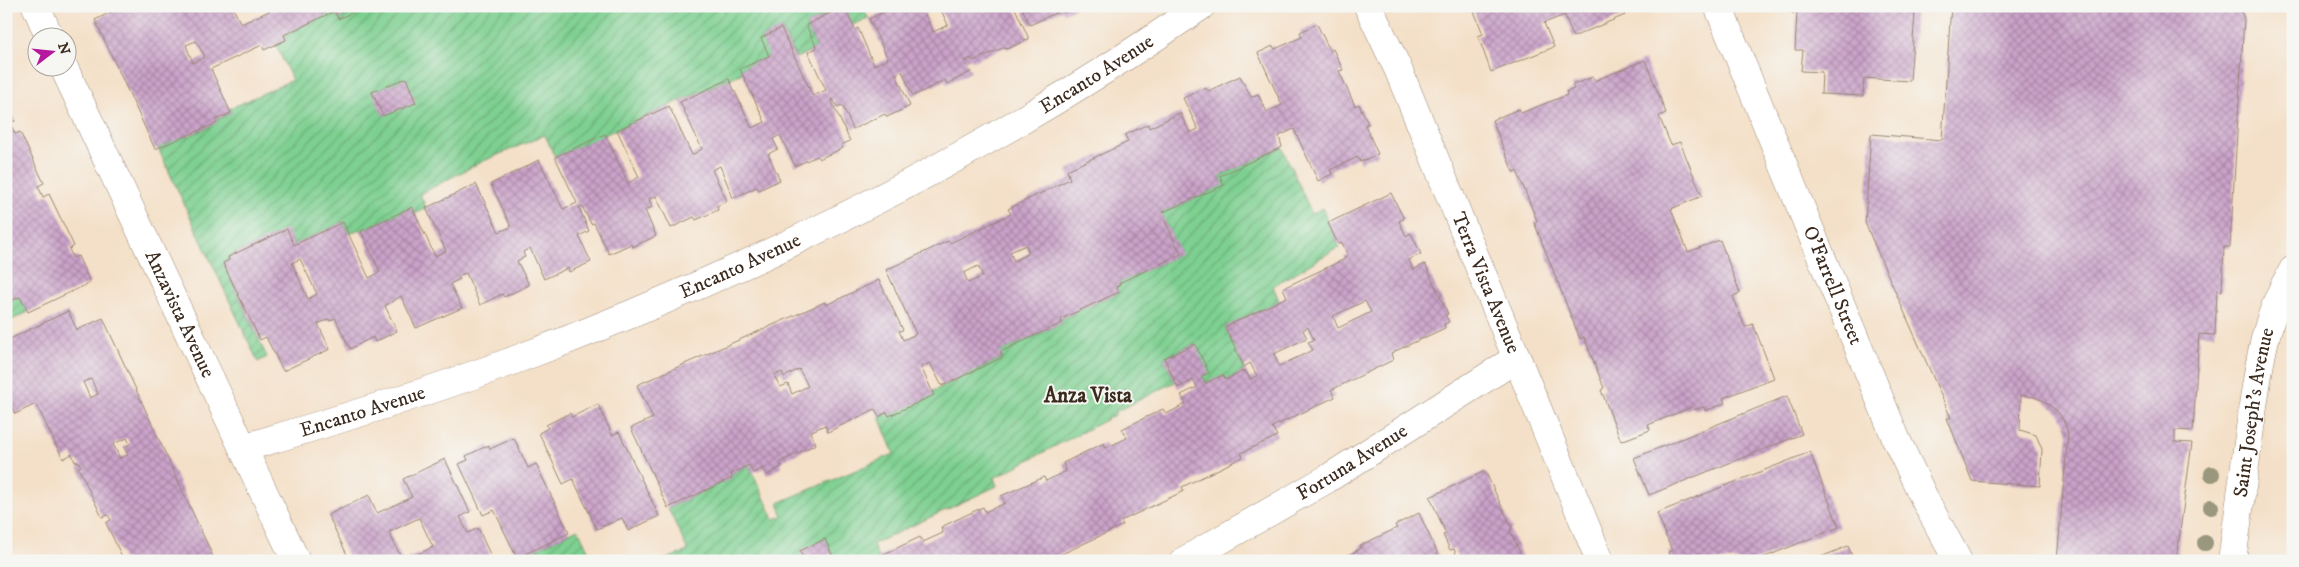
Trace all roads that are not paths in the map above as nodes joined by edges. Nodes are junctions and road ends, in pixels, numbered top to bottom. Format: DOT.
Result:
graph roads {
  1 [pos="36,6"];
  2 [pos="1201,6"];
  3 [pos="1368,6"];
  4 [pos="1718,6"];
  5 [pos="46,28"];
  6 [pos="69,78"];
  7 [pos="2293,270"];
  8 [pos="1517,358"];
  9 [pos="243,448"];
  10 [pos="296,561"];
  11 [pos="1184,561"];
  12 [pos="1600,561"];
  13 [pos="1958,561"];
  14 [pos="2232,561"];
  1 -- 5 [label="street"];
  2 -- 9 [label="street, Encanto Avenue"];
  3 -- 8 [label="street, Terra Vista Avenue"];
  4 -- 13 [label="street, O'Farrell Street"];
  6 -- 9 [label="street, Anzavista Avenue"];
  7 -- 14 [label="street, Saint Joseph's Avenue"];
  8 -- 11 [label="street, Fortuna Avenue"];
  8 -- 12 [label="street, Terra Vista Avenue"];
  9 -- 10 [label="street, Anzavista Avenue"];
}
